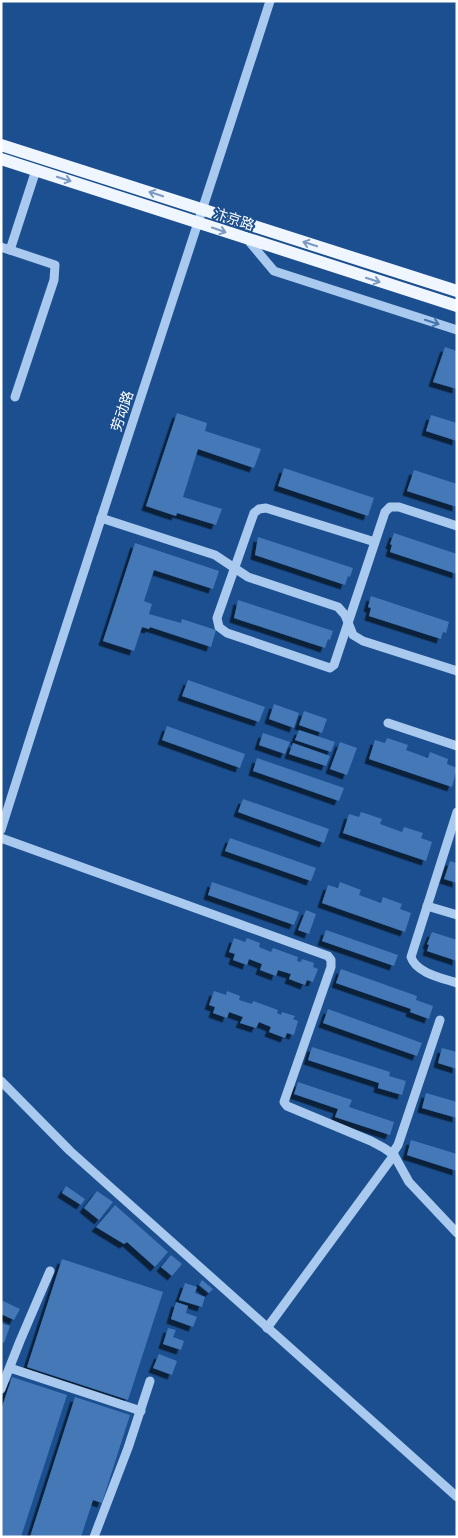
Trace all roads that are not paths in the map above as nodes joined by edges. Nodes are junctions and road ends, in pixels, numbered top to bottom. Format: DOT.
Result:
graph roads {
  1 [pos="270,1"];
  2 [pos="1,145"];
  3 [pos="1,159"];
  4 [pos="36,170"];
  5 [pos="203,209"];
  6 [pos="198,223"];
  7 [pos="248,240"];
  8 [pos="6,249"];
  9 [pos="457,291"];
  10 [pos="457,306"];
  11 [pos="457,330"];
  12 [pos="15,397"];
  13 [pos="101,518"];
  14 [pos="457,526"];
  15 [pos="375,542"];
  16 [pos="234,568"];
  17 [pos="348,622"];
  18 [pos="457,671"];
  19 [pos="388,723"];
  20 [pos="457,746"];
  21 [pos="457,812"];
  22 [pos="1,830"];
  23 [pos="1,838"];
  24 [pos="427,906"];
  25 [pos="457,916"];
  26 [pos="457,983"];
  27 [pos="440,1020"];
  28 [pos="1,1081"];
  29 [pos="393,1154"];
  30 [pos="457,1233"];
  31 [pos="50,1271"];
  32 [pos="267,1328"];
  33 [pos="10,1368"];
  34 [pos="150,1381"];
  35 [pos="1,1389"];
  36 [pos="141,1411"];
  37 [pos="457,1496"];
  38 [pos="94,1537"];
  1 -- 5 [label="street, 劳动路"];
  5 -- 2 [label="main road, 汴京路, one-way"];
  3 -- 4 [label="main road, 汴京路"];
  4 -- 6 [label="main road, 汴京路, one-way"];
  4 -- 8 [label="street"];
  5 -- 6 [label="street, 劳动路"];
  9 -- 5 [label="main road, 汴京路, one-way"];
  6 -- 7 [label="main road, 汴京路, one-way"];
  6 -- 13 [label="street, 劳动路"];
  7 -- 10 [label="main road, 汴京路, one-way"];
  7 -- 11 [label="street, one-way"];
  8 -- 12 [label="street"];
  13 -- 16 [label="street"];
  13 -- 22 [label="street, 劳动路"];
  14 -- 15 [label="street"];
  15 -- 16 [label="street"];
  15 -- 17 [label="street"];
  16 -- 17 [label="street"];
  16 -- 17 [label="street"];
  17 -- 18 [label="street"];
  19 -- 20 [label="street"];
  21 -- 24 [label="street"];
  23 -- 29 [label="street"];
  24 -- 25 [label="street"];
  24 -- 26 [label="street"];
  27 -- 29 [label="street"];
  28 -- 32 [label="street"];
  29 -- 30 [label="street"];
  29 -- 32 [label="street"];
  31 -- 33 [label="street"];
  32 -- 37 [label="street"];
  33 -- 35 [label="street"];
  33 -- 36 [label="street"];
  34 -- 36 [label="street"];
  36 -- 38 [label="street"];
}
